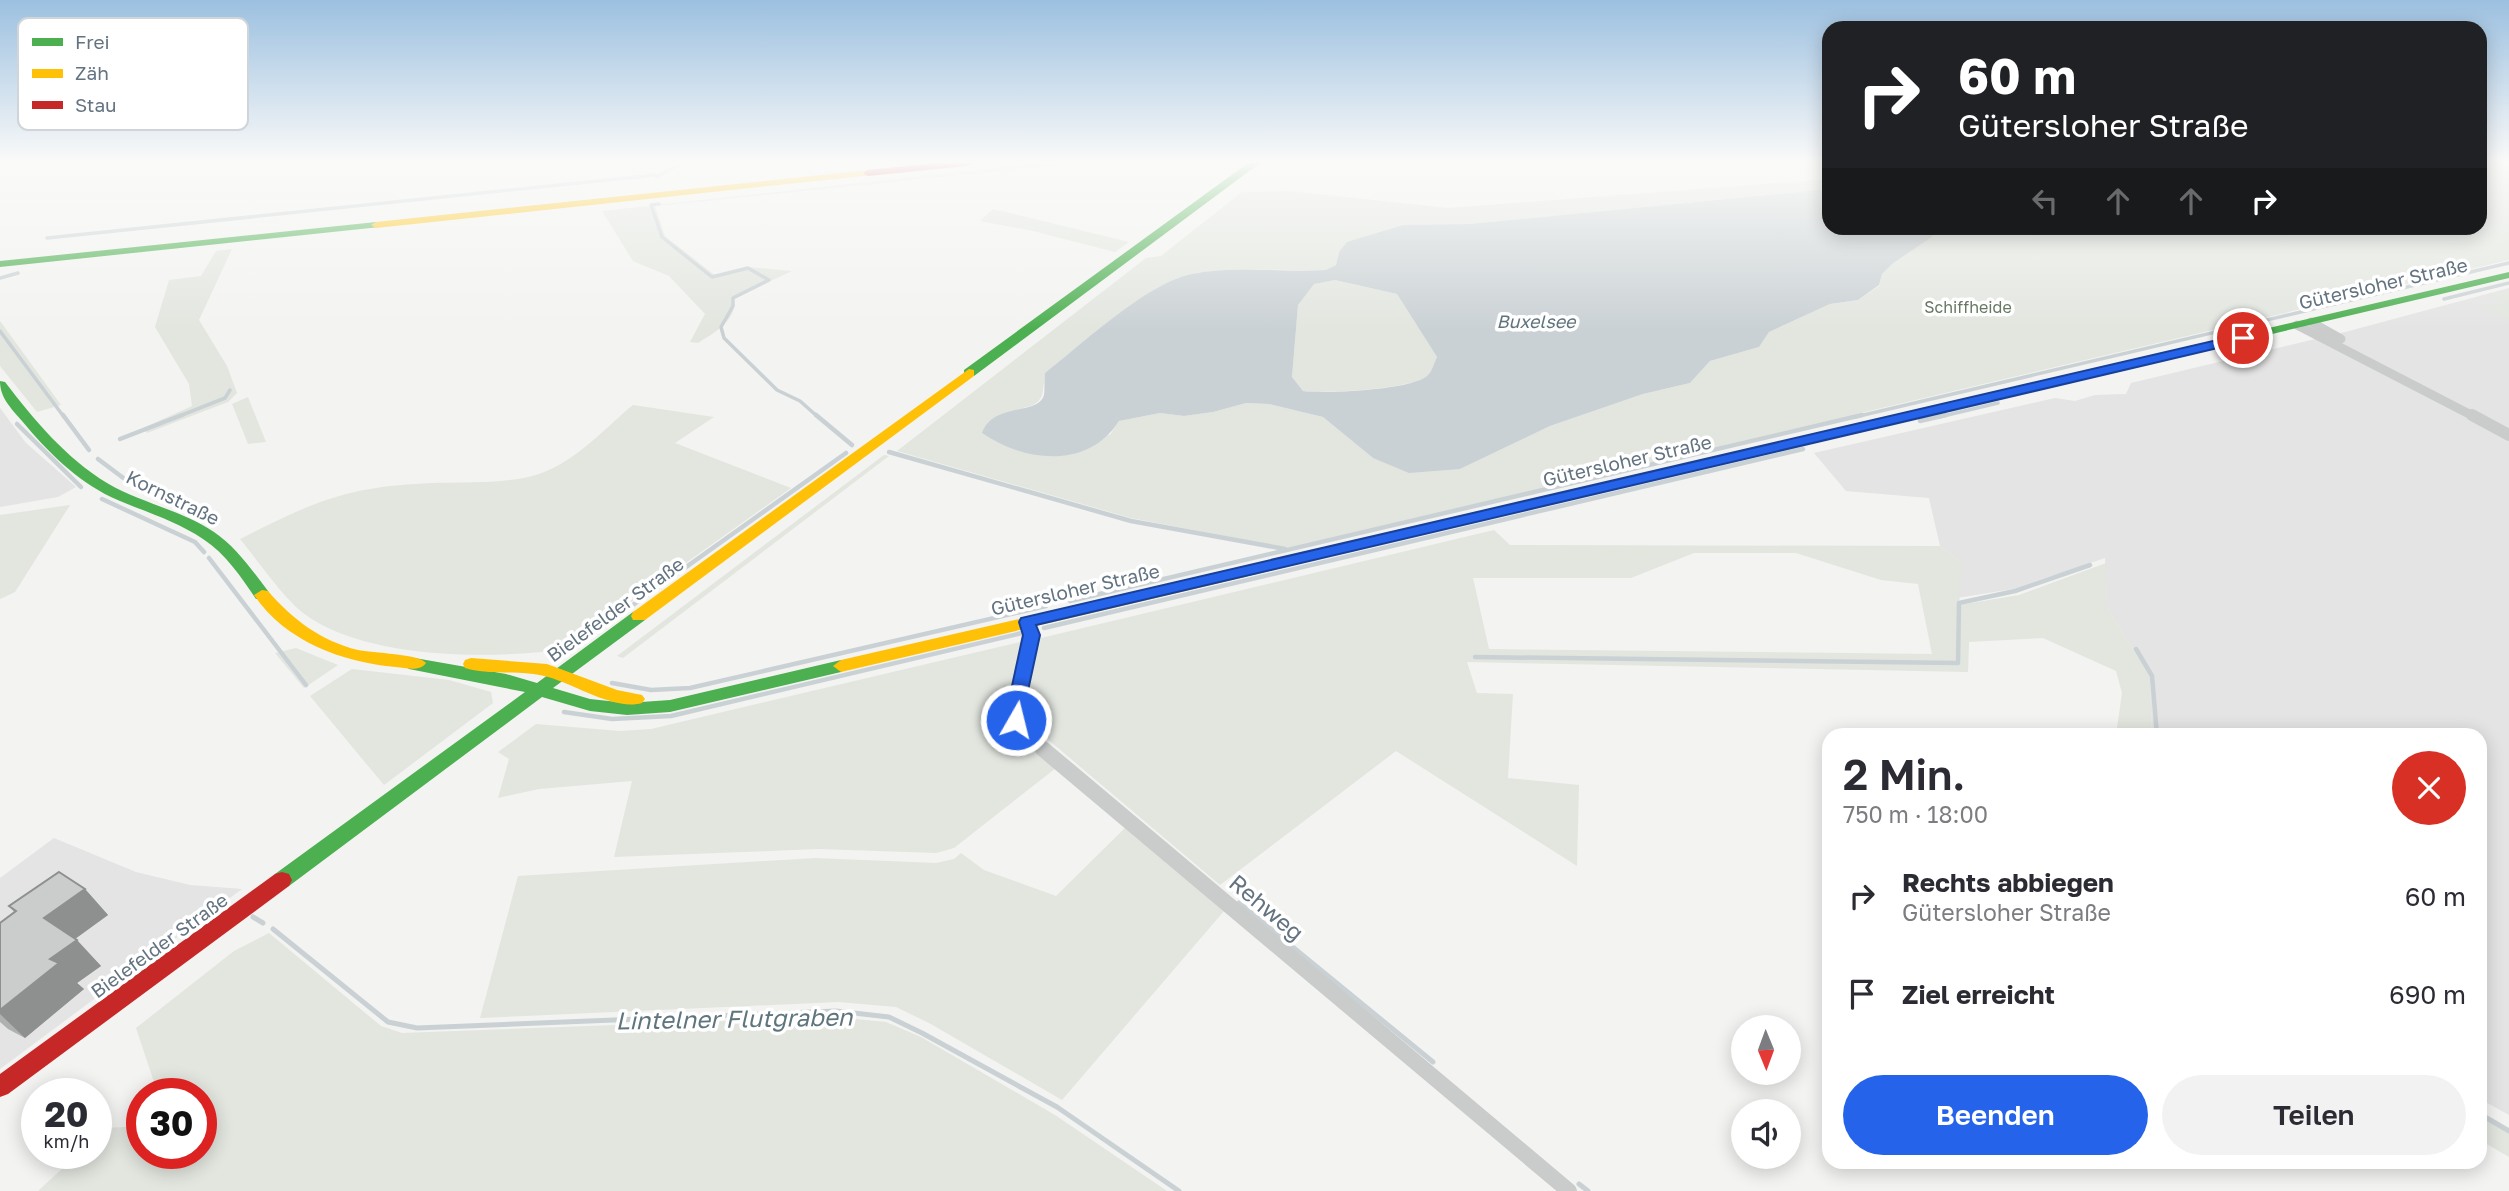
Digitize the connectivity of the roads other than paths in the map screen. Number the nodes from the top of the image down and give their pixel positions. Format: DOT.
graph roads {
  1 [pos="333,219"];
  2 [pos="435,219"];
  3 [pos="1180,219"];
  4 [pos="0,253"];
  5 [pos="0,264"];
  6 [pos="2509,275"];
  7 [pos="2304,324"];
  8 [pos="0,385"];
  9 [pos="2509,435"];
  10 [pos="1027,622"];
  11 [pos="410,663"];
  12 [pos="562,674"];
  13 [pos="754,686"];
  14 [pos="538,692"];
  15 [pos="0,1087"];
  16 [pos="1569,1191"];
  1 -- 4 [label="main road"];
  2 -- 5 [label="main road"];
  3 -- 12 [label="main road, Bielefelder Straße"];
  6 -- 7 [label="main road, Gütersloher Straße"];
  7 -- 9 [label="street"];
  7 -- 10 [label="main road, Gütersloher Straße"];
  8 -- 11 [label="main road, Kornstraße"];
  10 -- 13 [label="main road, Gütersloher Straße"];
  10 -- 16 [label="street, Rehweg"];
  11 -- 12 [label="main road, Kornstraße"];
  11 -- 14 [label="main road, Kornstraße"];
  12 -- 13 [label="main road, Gütersloher Straße"];
  12 -- 14 [label="main road, Bielefelder Straße"];
  13 -- 14 [label="main road, Gütersloher Straße"];
  14 -- 15 [label="main road, Bielefelder Straße"];
}
